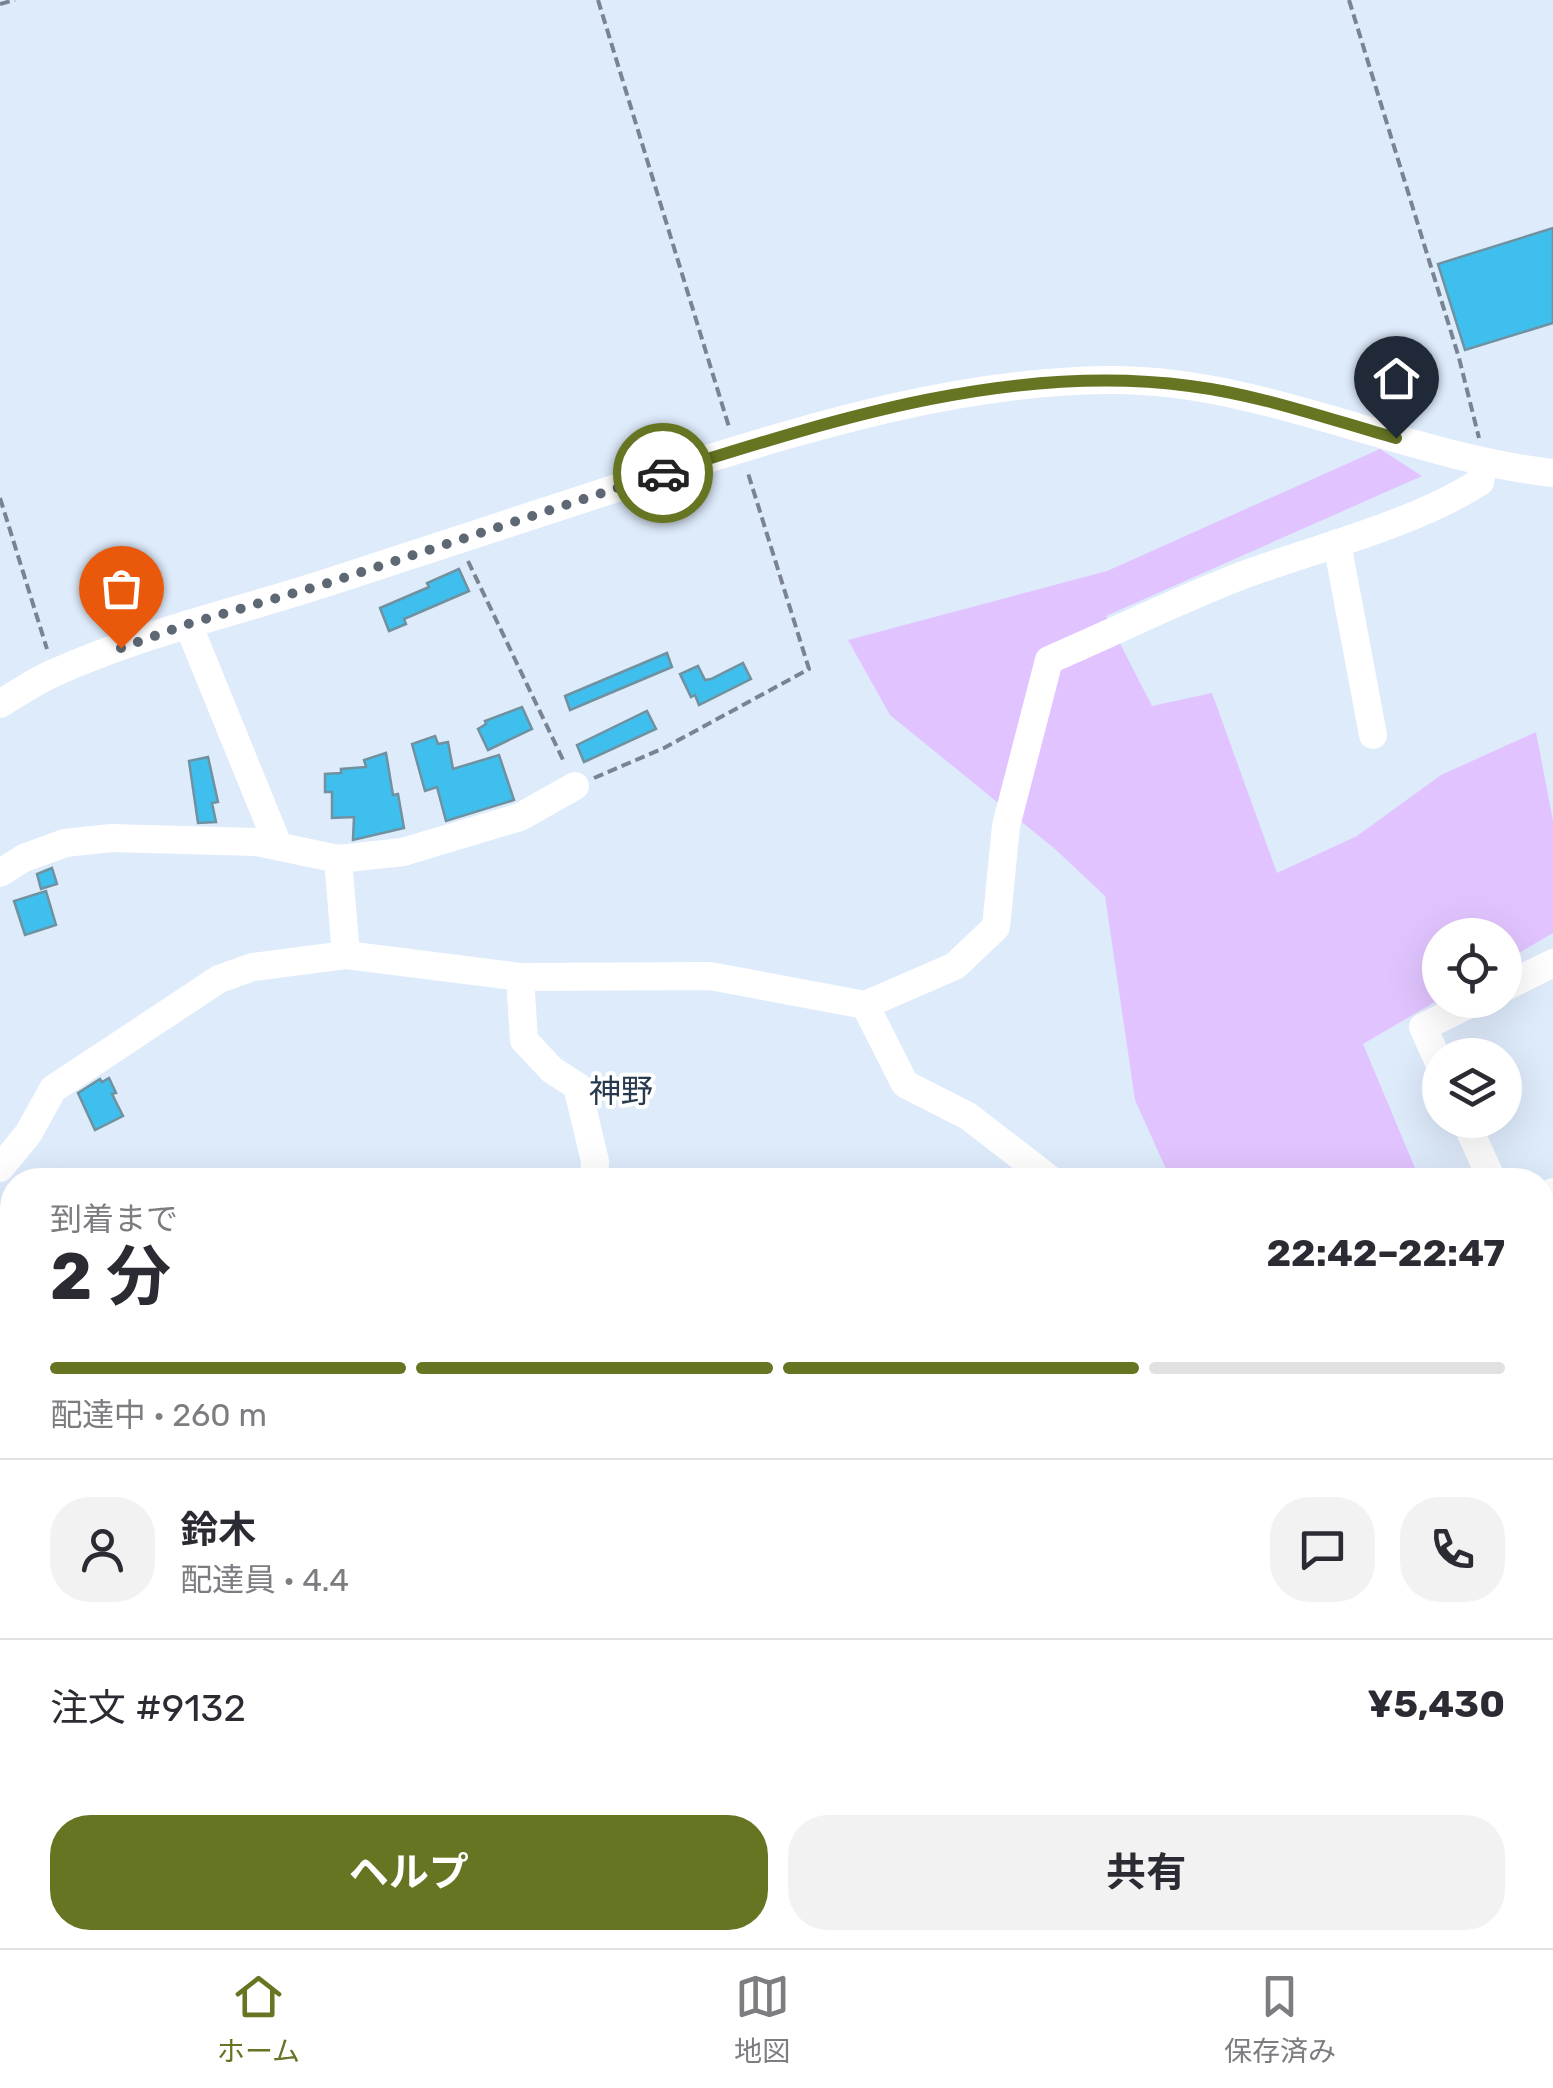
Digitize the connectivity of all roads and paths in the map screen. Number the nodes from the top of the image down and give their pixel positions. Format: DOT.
graph roads {
  1 [pos="15,0"];
  2 [pos="598,0"];
  3 [pos="1349,0"];
  4 [pos="0,4"];
  5 [pos="738,450"];
  6 [pos="1483,462"];
  7 [pos="1553,473"];
  8 [pos="0,498"];
  9 [pos="458,538"];
  10 [pos="1337,543"];
  11 [pos="188,624"];
  12 [pos="55,672"];
  13 [pos="0,704"];
  14 [pos="1374,735"];
  15 [pos="575,786"];
  16 [pos="278,845"];
  17 [pos="338,859"];
  18 [pos="0,873"];
  19 [pos="346,954"];
  20 [pos="1553,964"];
  21 [pos="520,977"];
  22 [pos="1522,979"];
  23 [pos="865,1004"];
  24 [pos="1441,1018"];
  25 [pos="1428,1038"];
  26 [pos="1473,1138"];
  27 [pos="0,1168"];
  28 [pos="595,1168"];
  29 [pos="1035,1168"];
  30 [pos="1487,1168"];
  1 -- 4 [label="path"];
  2 -- 5 [label="path"];
  3 -- 6 [label="path"];
  5 -- 6 [label="street"];
  5 -- 9 [label="street"];
  5 -- 15 [label="path"];
  6 -- 7 [label="street"];
  6 -- 10 [label="street"];
  8 -- 12 [label="path"];
  9 -- 11 [label="street"];
  9 -- 15 [label="path"];
  10 -- 14 [label="street"];
  10 -- 23 [label="street"];
  11 -- 12 [label="street"];
  11 -- 16 [label="street"];
  12 -- 13 [label="street"];
  15 -- 17 [label="street"];
  16 -- 17 [label="street"];
  16 -- 18 [label="street"];
  17 -- 19 [label="street"];
  19 -- 21 [label="street"];
  19 -- 27 [label="street"];
  20 -- 22 [label="street"];
  21 -- 23 [label="street"];
  21 -- 28 [label="street"];
  23 -- 29 [label="street"];
  24 -- 25 [label="street"];
  26 -- 30 [label="street"];
}
